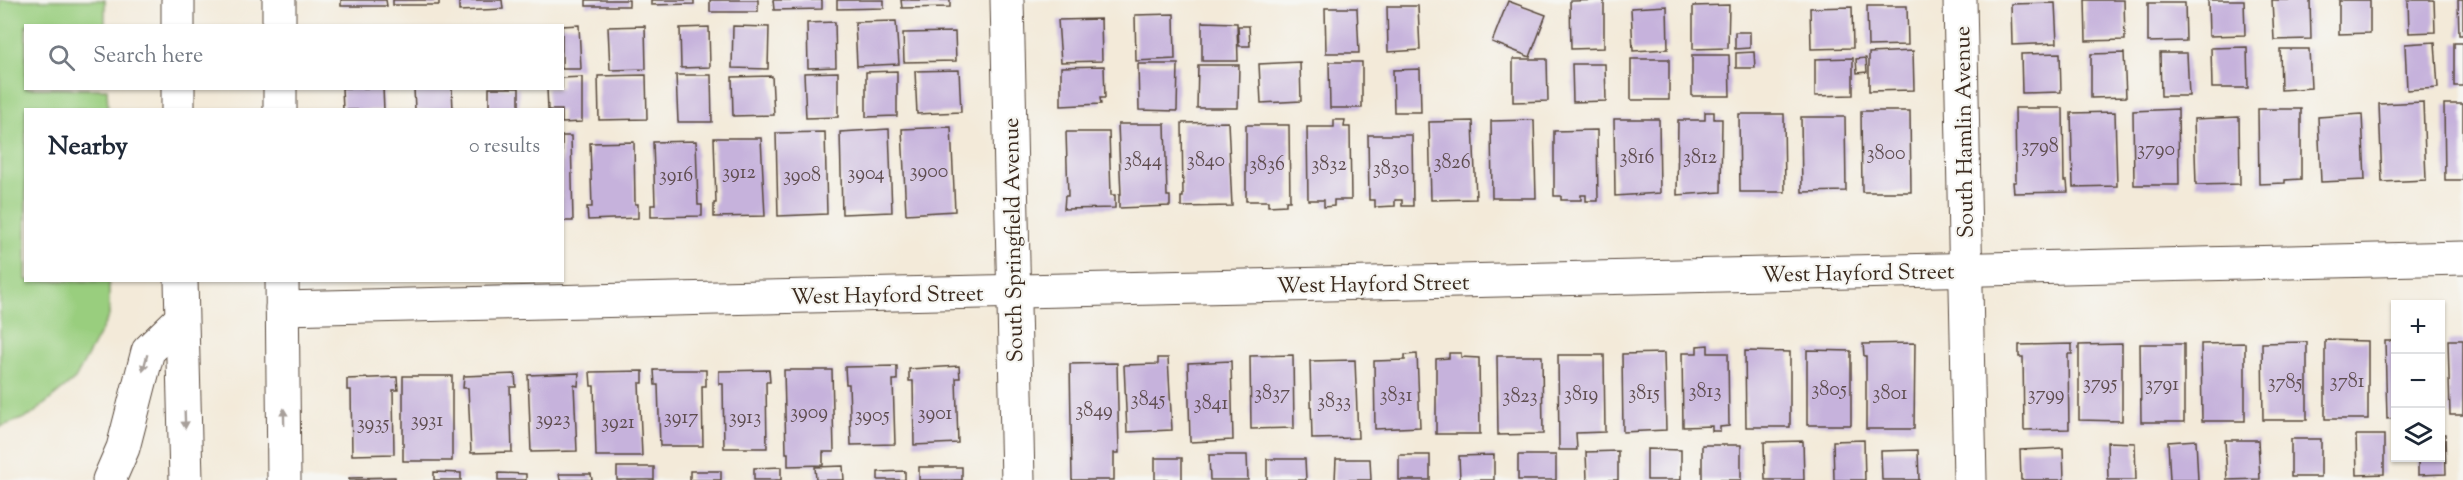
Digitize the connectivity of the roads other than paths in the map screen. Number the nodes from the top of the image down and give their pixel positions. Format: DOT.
graph roads {
  1 [pos="178,0"];
  2 [pos="279,0"];
  3 [pos="1007,0"];
  4 [pos="1960,0"];
  5 [pos="178,24"];
  6 [pos="279,24"];
  7 [pos="178,90"];
  8 [pos="280,90"];
  9 [pos="178,108"];
  10 [pos="280,108"];
  11 [pos="2463,258"];
  12 [pos="1966,269"];
  13 [pos="181,282"];
  14 [pos="1013,291"];
  15 [pos="282,294"];
  16 [pos="181,319"];
  17 [pos="285,478"];
  18 [pos="109,480"];
  19 [pos="186,480"];
  20 [pos="1018,480"];
  21 [pos="1970,480"];
  1 -- 5 [label="street"];
  2 -- 6 [label="street"];
  3 -- 14 [label="street, South Springfield Avenue"];
  4 -- 12 [label="street, South Hamlin Avenue"];
  7 -- 9 [label="street"];
  8 -- 10 [label="street"];
  11 -- 12 [label="street, West Hayford Street"];
  12 -- 14 [label="street, West Hayford Street"];
  12 -- 21 [label="street, South Hamlin Avenue"];
  13 -- 16 [label="street"];
  14 -- 15 [label="street, West Hayford Street"];
  14 -- 20 [label="street, South Springfield Avenue"];
  17 -- 15 [label="street, one-way"];
  16 -- 18 [label="street, one-way"];
  16 -- 19 [label="street, one-way"];
}
